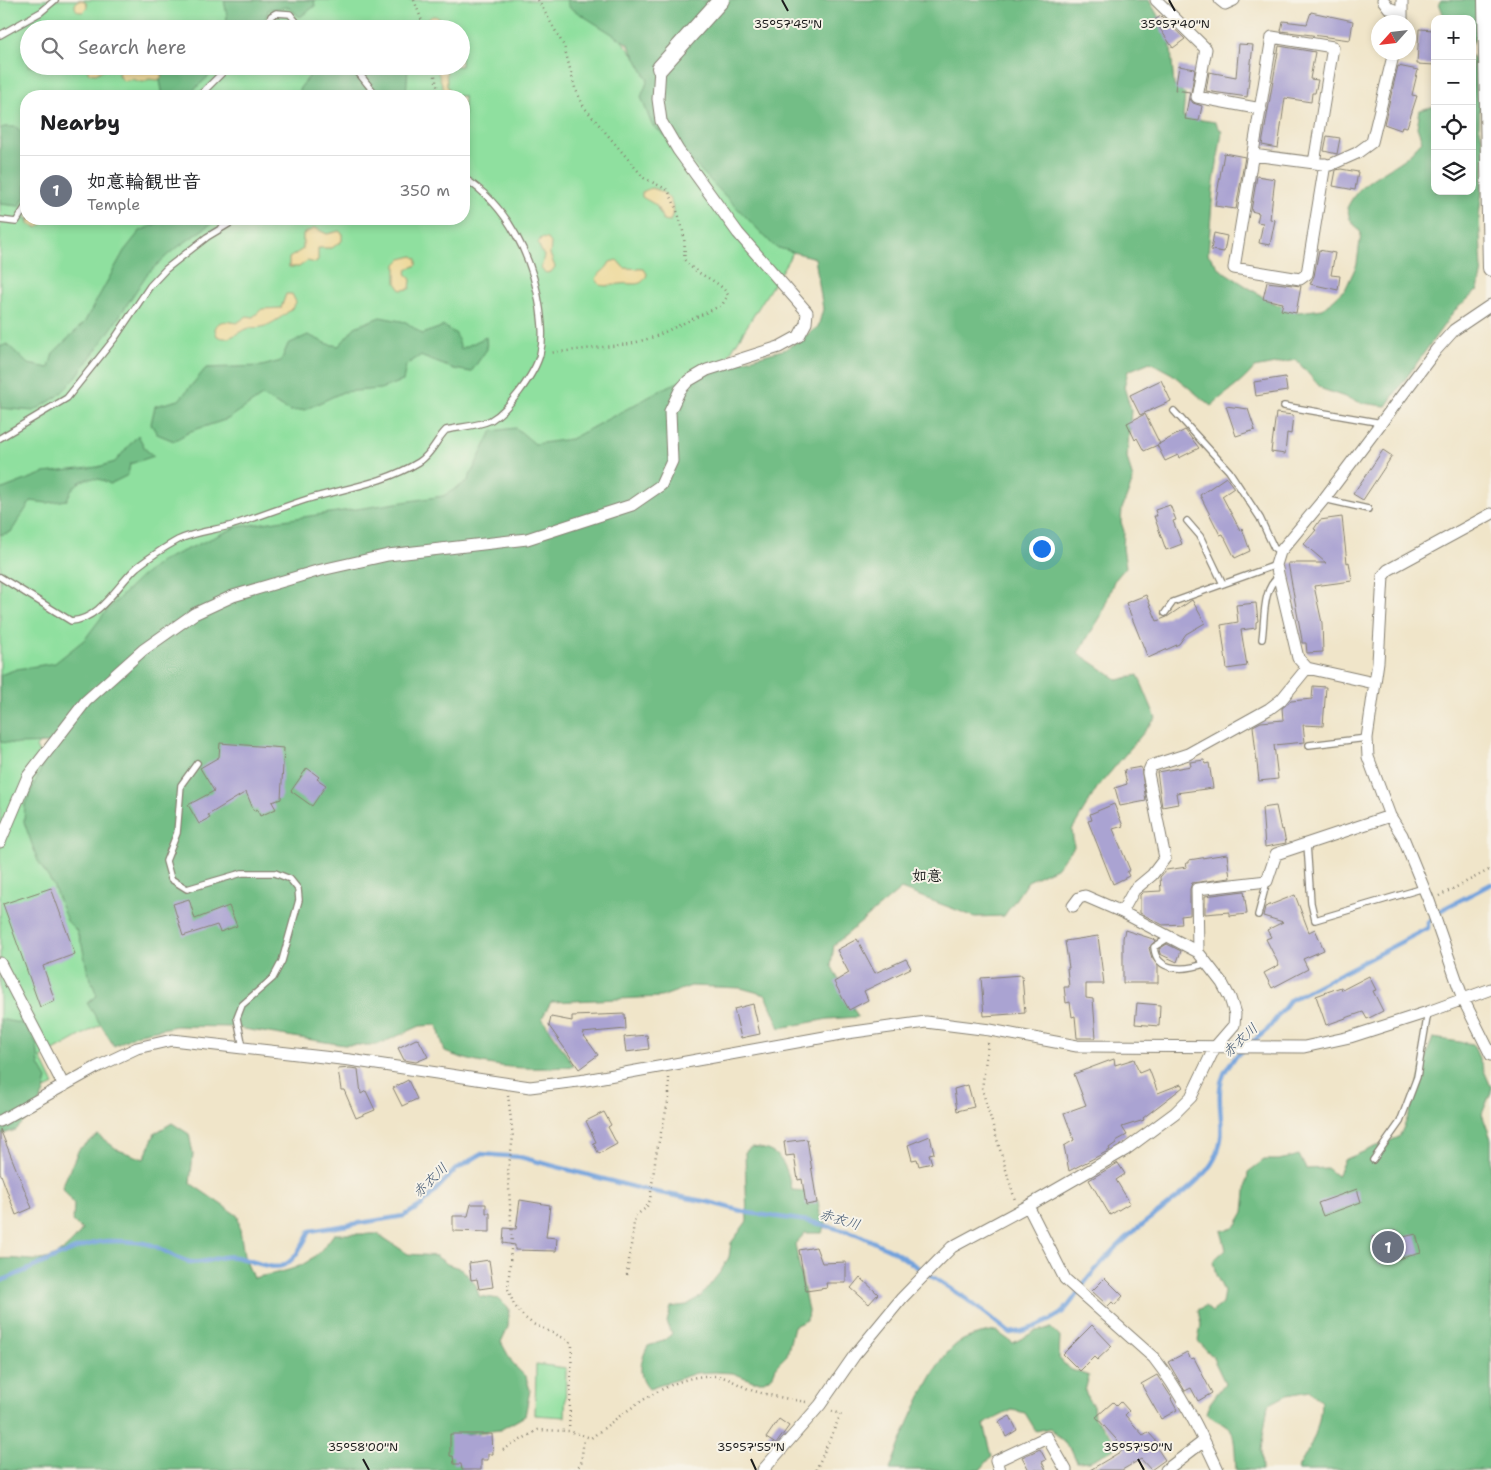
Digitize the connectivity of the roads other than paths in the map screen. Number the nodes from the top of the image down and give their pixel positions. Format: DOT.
graph roads {
  1 [pos="54,0"];
  2 [pos="721,0"];
  3 [pos="1156,0"];
  4 [pos="1220,0"];
  5 [pos="1234,0"];
  6 [pos="1383,0"];
  7 [pos="1402,0"];
  8 [pos="1486,0"];
  9 [pos="1398,15"];
  10 [pos="1402,15"];
  11 [pos="27,20"];
  12 [pos="270,20"];
  13 [pos="295,20"];
  14 [pos="20,24"];
  15 [pos="0,35"];
  16 [pos="1392,60"];
  17 [pos="660,68"];
  18 [pos="220,75"];
  19 [pos="360,75"];
  20 [pos="205,90"];
  21 [pos="372,90"];
  22 [pos="1260,109"];
  23 [pos="1253,155"];
  24 [pos="1319,164"];
  25 [pos="470,183"];
  26 [pos="1490,194"];
  27 [pos="20,216"];
  28 [pos="0,220"];
  29 [pos="227,225"];
  30 [pos="1491,268"];
  31 [pos="1491,305"];
  32 [pos="1284,406"];
  33 [pos="1174,411"];
  34 [pos="1382,423"];
  35 [pos="3,434"];
  36 [pos="0,438"];
  37 [pos="1324,499"];
  38 [pos="1368,509"];
  39 [pos="1491,514"];
  40 [pos="1187,521"];
  41 [pos="1280,552"];
  42 [pos="1277,571"];
  43 [pos="0,577"];
  44 [pos="1223,584"];
  45 [pos="1165,613"];
  46 [pos="1262,639"];
  47 [pos="1307,668"];
  48 [pos="1374,683"];
  49 [pos="1367,738"];
  50 [pos="1309,745"];
  51 [pos="196,763"];
  52 [pos="1390,816"];
  53 [pos="0,842"];
  54 [pos="1308,844"];
  55 [pos="1267,881"];
  56 [pos="1424,888"];
  57 [pos="1073,906"];
  58 [pos="1122,912"];
  59 [pos="1258,915"];
  60 [pos="1170,936"];
  61 [pos="1198,952"];
  62 [pos="0,963"];
  63 [pos="1207,963"];
  64 [pos="1491,989"];
  65 [pos="1463,999"];
  66 [pos="1428,1012"];
  67 [pos="243,1047"];
  68 [pos="1215,1047"];
  69 [pos="1491,1055"];
  70 [pos="64,1086"];
  71 [pos="0,1121"];
  72 [pos="1373,1160"];
  73 [pos="1028,1206"];
  74 [pos="1204,1441"];
  75 [pos="763,1470"];
  76 [pos="999,1470"];
  77 [pos="1066,1470"];
  78 [pos="1166,1470"];
  79 [pos="1218,1470"];
  1 -- 11 [label="lane"];
  2 -- 17 [label="street"];
  3 -- 22 [label="street"];
  4 -- 5 [label="street"];
  6 -- 9 [label="street"];
  7 -- 10 [label="street"];
  8 -- 26 [label="street"];
  12 -- 13 [label="lane"];
  14 -- 15 [label="lane"];
  16 -- 24 [label="street"];
  17 -- 53 [label="street"];
  18 -- 20 [label="lane"];
  19 -- 21 [label="lane"];
  22 -- 23 [label="street"];
  22 -- 24 [label="street"];
  23 -- 24 [label="street"];
  23 -- 24 [label="street"];
  25 -- 43 [label="lane"];
  26 -- 30 [label="street"];
  27 -- 28 [label="lane"];
  29 -- 35 [label="lane"];
  31 -- 34 [label="street"];
  32 -- 34 [label="lane"];
  33 -- 41 [label="lane"];
  34 -- 37 [label="street"];
  35 -- 36 [label="lane"];
  37 -- 38 [label="lane"];
  37 -- 41 [label="street"];
  39 -- 48 [label="street"];
  40 -- 44 [label="lane"];
  41 -- 42 [label="street"];
  42 -- 44 [label="lane"];
  42 -- 46 [label="lane"];
  42 -- 47 [label="street"];
  44 -- 45 [label="lane"];
  47 -- 48 [label="street"];
  47 -- 58 [label="street"];
  48 -- 49 [label="street"];
  49 -- 50 [label="lane"];
  49 -- 52 [label="street"];
  51 -- 67 [label="lane"];
  52 -- 54 [label="street"];
  52 -- 56 [label="street"];
  54 -- 55 [label="street"];
  54 -- 56 [label="lane"];
  55 -- 59 [label="lane"];
  55 -- 61 [label="street"];
  56 -- 65 [label="street"];
  57 -- 58 [label="street"];
  58 -- 60 [label="street"];
  60 -- 61 [label="street"];
  60 -- 63 [label="lane"];
  61 -- 63 [label="street"];
  62 -- 70 [label="street"];
  63 -- 68 [label="street"];
  64 -- 65 [label="street"];
  65 -- 66 [label="street"];
  65 -- 69 [label="street"];
  66 -- 68 [label="street"];
  66 -- 72 [label="lane"];
  67 -- 68 [label="street"];
  67 -- 70 [label="street"];
  68 -- 73 [label="street"];
  70 -- 71 [label="street"];
  73 -- 74 [label="street"];
  73 -- 75 [label="street"];
  74 -- 78 [label="street"];
  74 -- 79 [label="street"];
  76 -- 77 [label="street"];
}
